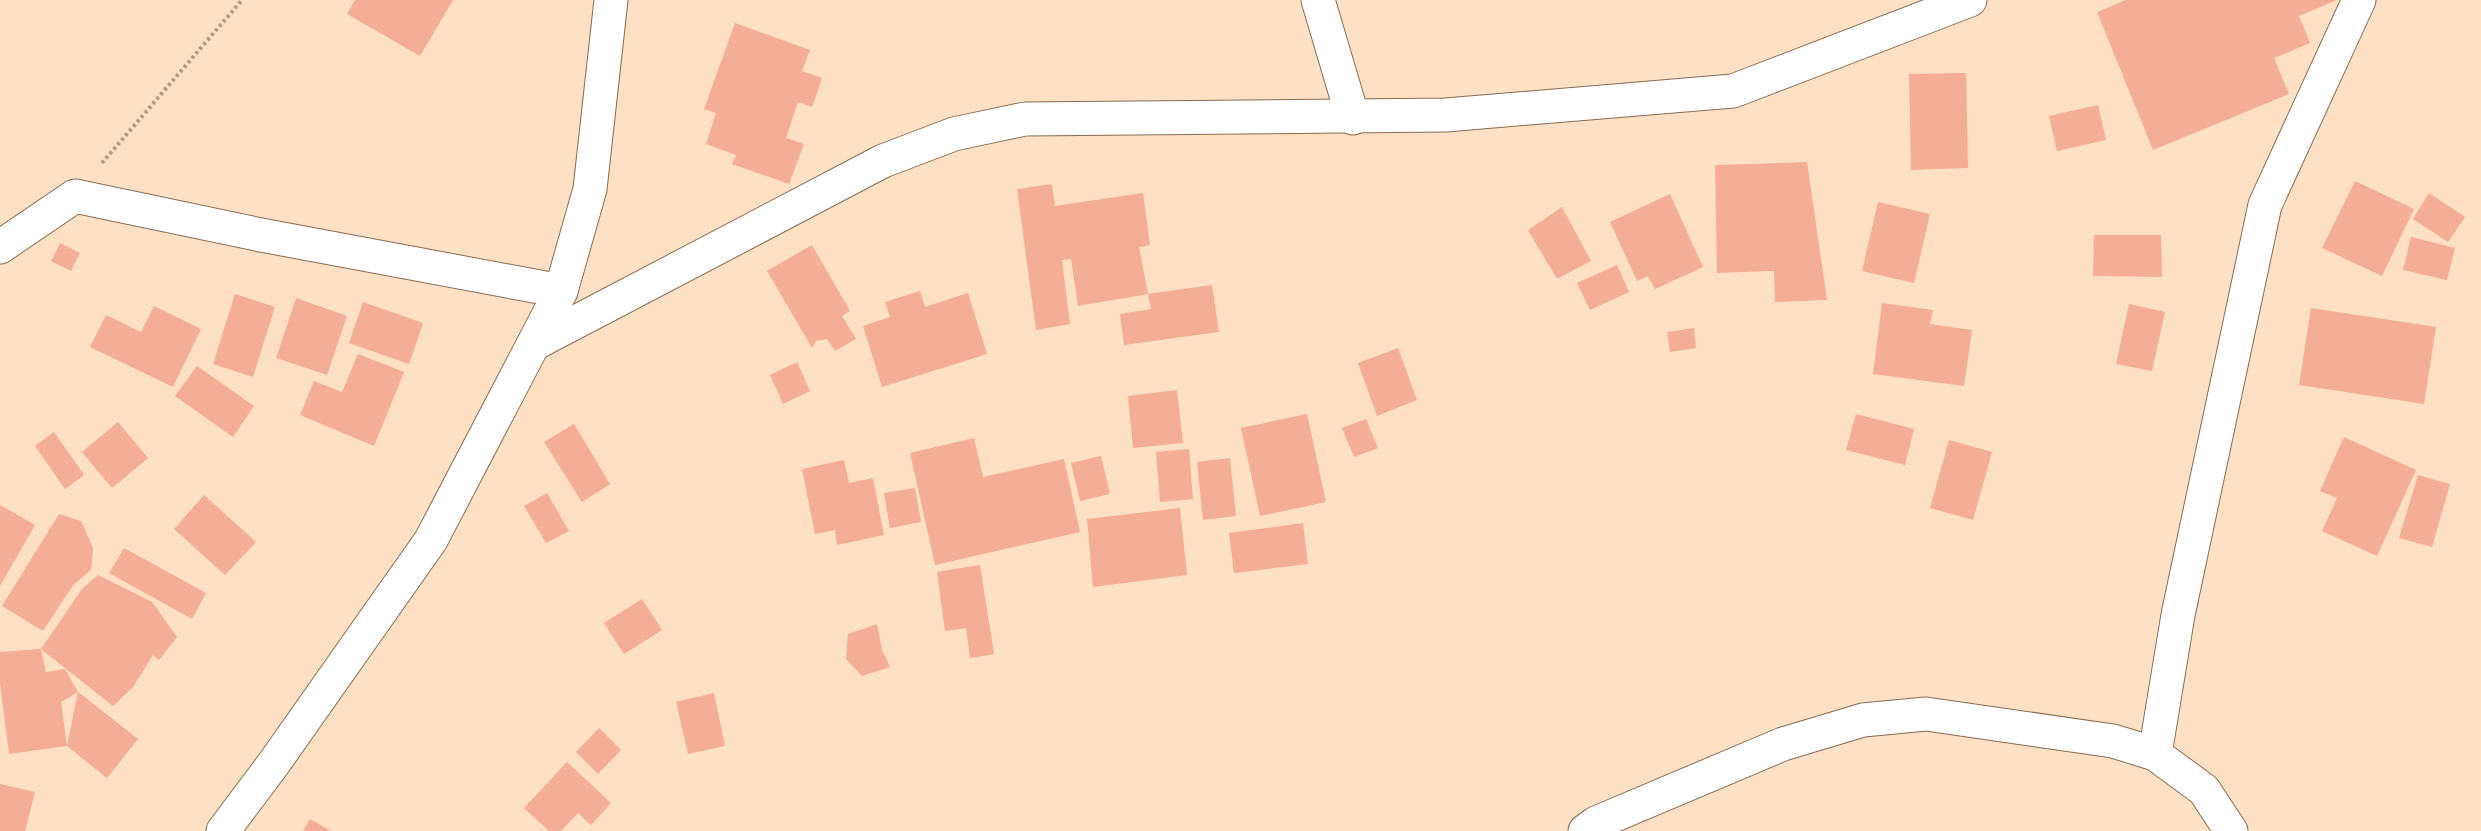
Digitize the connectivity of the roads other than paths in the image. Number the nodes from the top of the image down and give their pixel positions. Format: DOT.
graph roads {
  1 [pos="611,0"];
  2 [pos="1318,0"];
  3 [pos="1970,0"];
  4 [pos="2359,0"];
  5 [pos="1353,118"];
  6 [pos="0,247"];
  7 [pos="561,291"];
  8 [pos="534,344"];
  9 [pos="2155,754"];
  10 [pos="223,831"];
  11 [pos="1585,831"];
  12 [pos="2231,831"];
  1 -- 7 [label="street"];
  2 -- 5 [label="street"];
  3 -- 5 [label="street"];
  4 -- 9 [label="street"];
  5 -- 8 [label="street"];
  6 -- 7 [label="street"];
  7 -- 8 [label="street"];
  8 -- 10 [label="street"];
  9 -- 11 [label="street"];
  9 -- 12 [label="street"];
}
